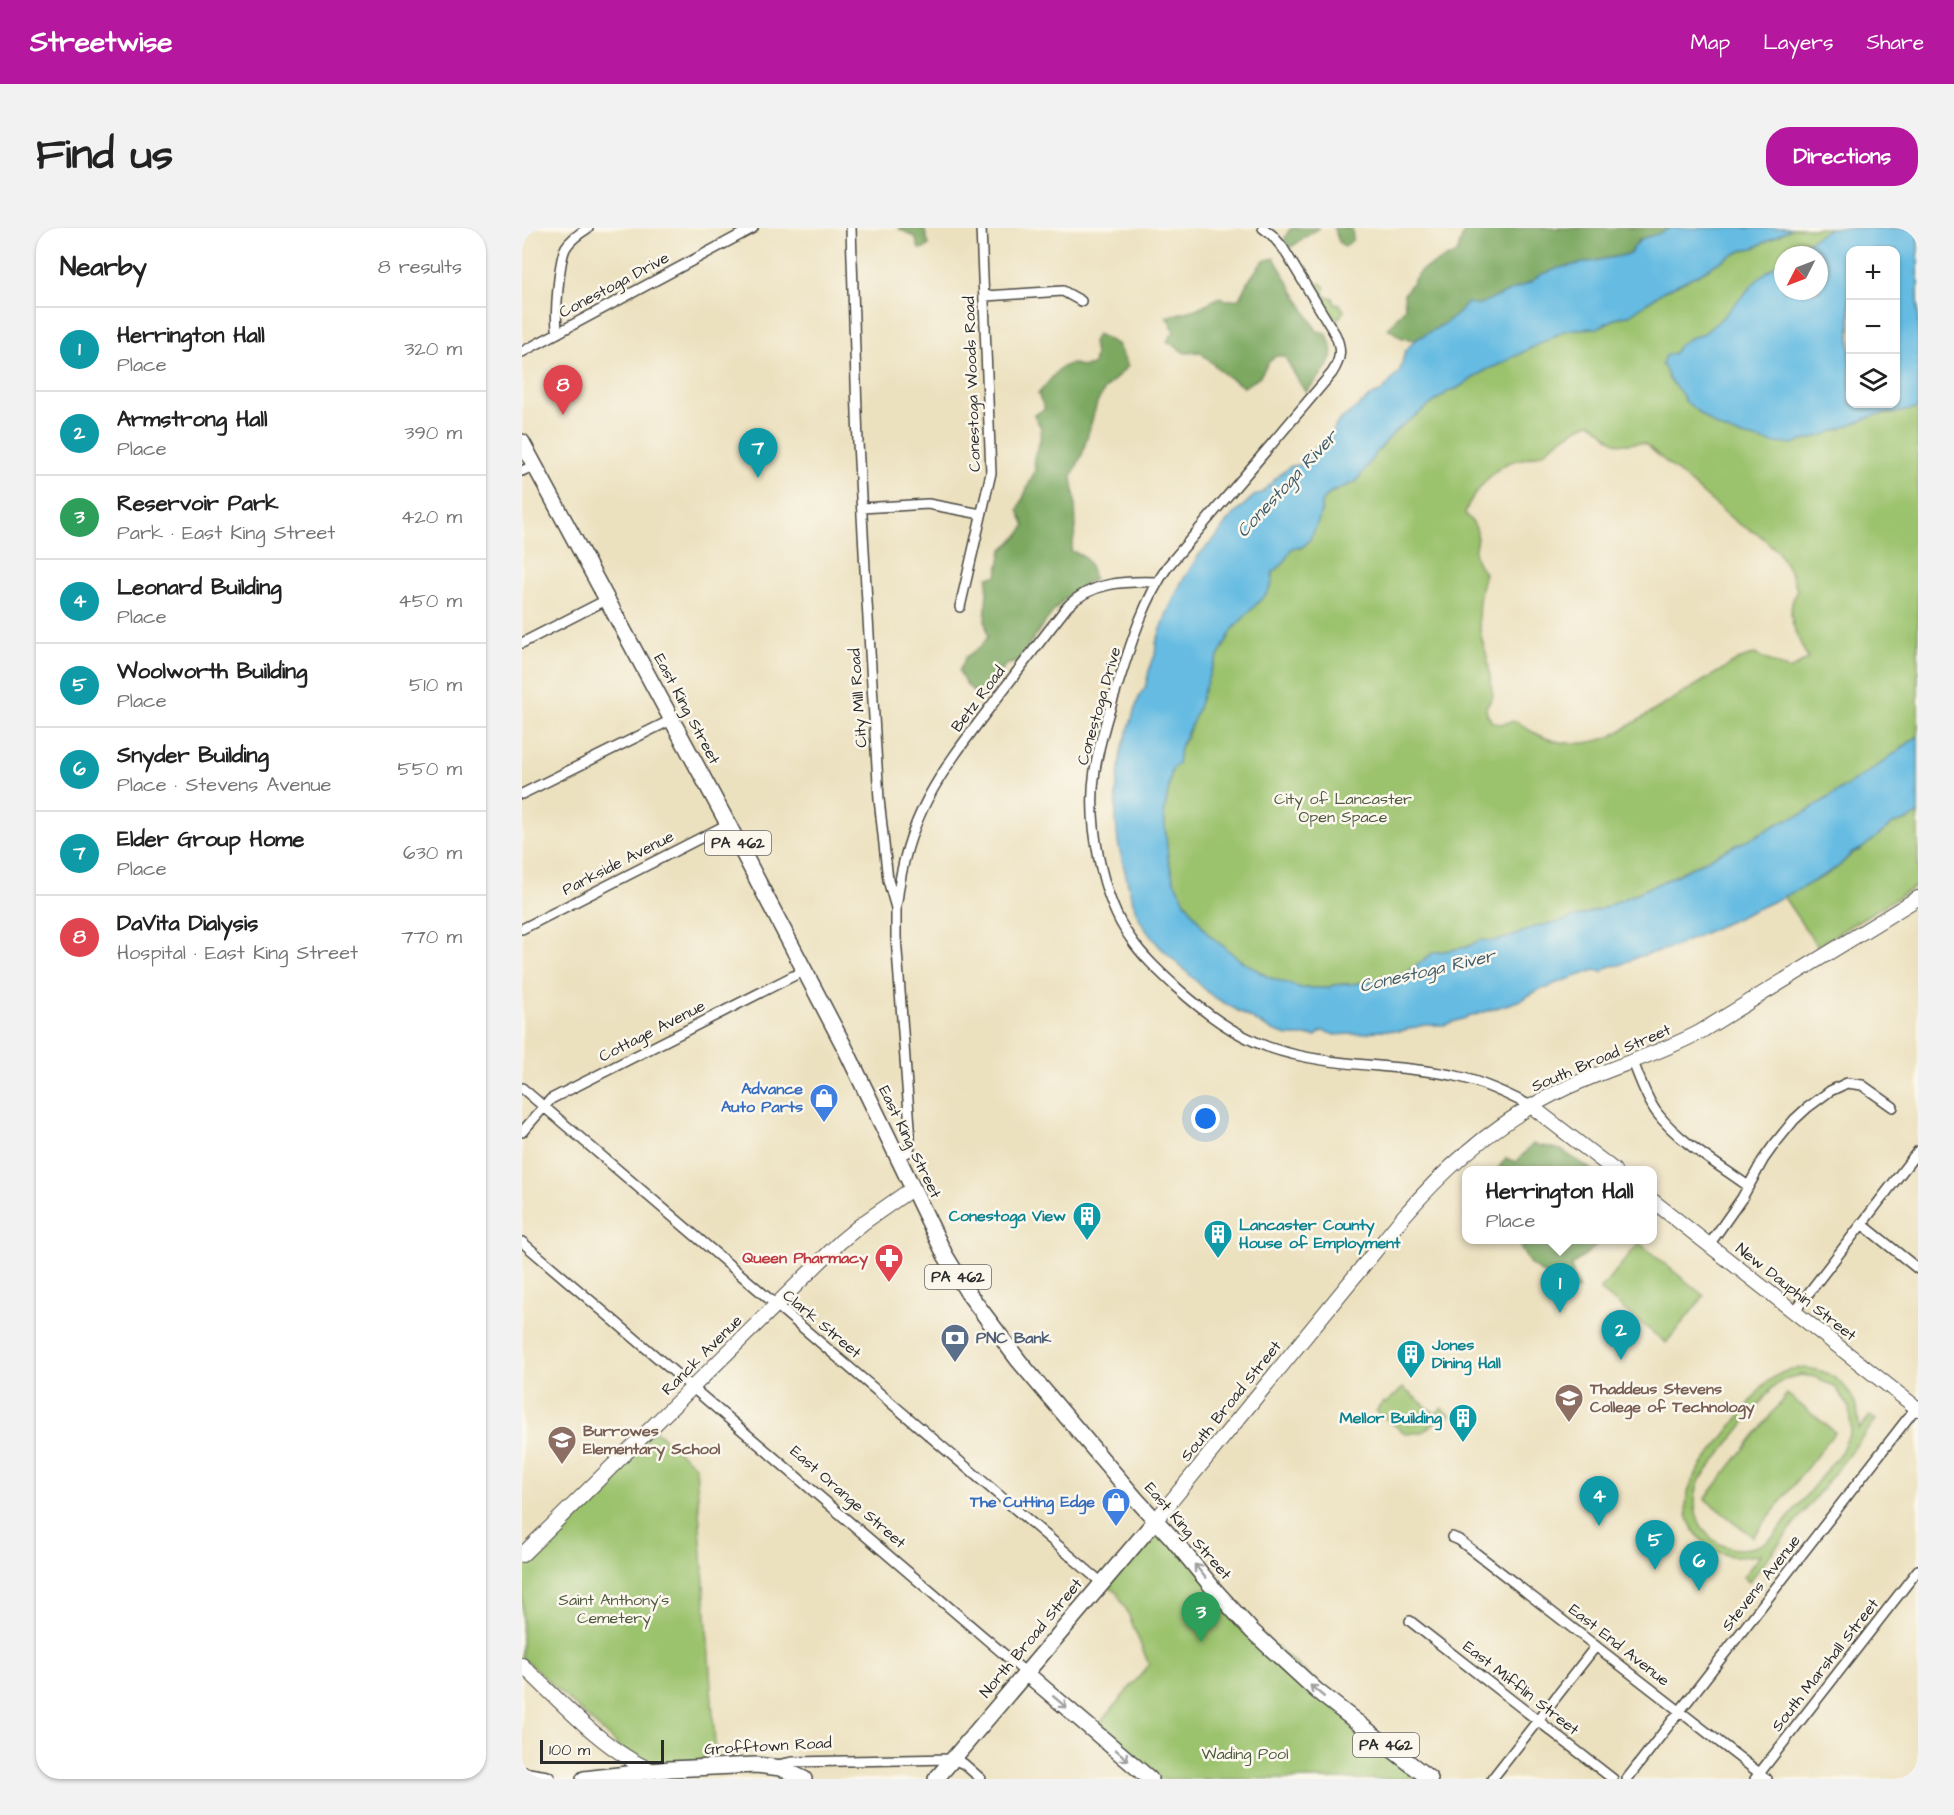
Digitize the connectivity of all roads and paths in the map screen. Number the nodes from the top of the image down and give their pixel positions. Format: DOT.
graph roads {
  1 [pos="588,228"];
  2 [pos="753,228"];
  3 [pos="851,228"];
  4 [pos="981,228"];
  5 [pos="1263,228"];
  6 [pos="985,296"];
  7 [pos="1081,301"];
  8 [pos="558,333"];
  9 [pos="522,352"];
  10 [pos="522,442"];
  11 [pos="528,468"];
  12 [pos="862,508"];
  13 [pos="981,514"];
  14 [pos="1157,582"];
  15 [pos="608,599"];
  16 [pos="960,607"];
  17 [pos="522,643"];
  18 [pos="673,719"];
  19 [pos="522,794"];
  20 [pos="728,824"];
  21 [pos="1918,898"];
  22 [pos="896,908"];
  23 [pos="522,929"];
  24 [pos="805,970"];
  25 [pos="1633,1062"];
  26 [pos="522,1088"];
  27 [pos="544,1106"];
  28 [pos="1531,1106"];
  29 [pos="1893,1107"];
  30 [pos="522,1132"];
  31 [pos="1918,1150"];
  32 [pos="897,1158"];
  33 [pos="1609,1166"];
  34 [pos="1748,1186"];
  35 [pos="912,1188"];
  36 [pos="1657,1204"];
  37 [pos="1862,1224"];
  38 [pos="1709,1245"];
  39 [pos="524,1247"];
  40 [pos="1918,1269"];
  41 [pos="776,1305"];
  42 [pos="1794,1312"];
  43 [pos="692,1387"];
  44 [pos="1917,1407"];
  45 [pos="1155,1521"];
  46 [pos="1452,1537"];
  47 [pos="522,1555"];
  48 [pos="1918,1570"];
  49 [pos="1102,1583"];
  50 [pos="1410,1621"];
  51 [pos="1596,1646"];
  52 [pos="522,1665"];
  53 [pos="1026,1673"];
  54 [pos="1680,1711"];
  55 [pos="1538,1721"];
  56 [pos="953,1758"];
  57 [pos="773,1766"];
  58 [pos="522,1775"];
  59 [pos="655,1775"];
  60 [pos="1761,1777"];
  61 [pos="547,1779"];
  62 [pos="584,1779"];
  63 [pos="804,1779"];
  64 [pos="936,1779"];
  65 [pos="981,1779"];
  66 [pos="1150,1779"];
  67 [pos="1430,1779"];
  68 [pos="1492,1779"];
  69 [pos="1613,1779"];
  70 [pos="1627,1779"];
  1 -- 8 [label="street"];
  2 -- 8 [label="street, Conestoga Drive"];
  3 -- 12 [label="street, City Mill Road"];
  4 -- 6 [label="street, Conestoga Woods Road"];
  5 -- 14 [label="street, Conestoga Drive"];
  6 -- 7 [label="street"];
  6 -- 13 [label="street, Conestoga Woods Road"];
  8 -- 9 [label="street, Conestoga Drive"];
  10 -- 11 [label="main road, East King Street / PA 462"];
  11 -- 15 [label="main road, East King Street / PA 462"];
  12 -- 13 [label="street"];
  12 -- 22 [label="street, City Mill Road"];
  13 -- 16 [label="street, Conestoga Woods Road"];
  14 -- 22 [label="street, Betz Road"];
  14 -- 28 [label="street, Conestoga Drive"];
  15 -- 17 [label="street"];
  15 -- 18 [label="main road, East King Street / PA 462"];
  18 -- 19 [label="street"];
  18 -- 20 [label="main road, East King Street / PA 462"];
  20 -- 23 [label="street, Parkside Avenue"];
  20 -- 24 [label="main road, East King Street / PA 462"];
  21 -- 25 [label="street, South Broad Street"];
  22 -- 32 [label="street, City Mill Road"];
  24 -- 27 [label="street, Cottage Avenue"];
  24 -- 32 [label="main road, East King Street / PA 462"];
  25 -- 28 [label="street, South Broad Street"];
  25 -- 34 [label="street"];
  26 -- 27 [label="street, Clark Street"];
  27 -- 30 [label="street, Cottage Avenue"];
  27 -- 41 [label="street, Clark Street"];
  28 -- 33 [label="street"];
  28 -- 45 [label="street, South Broad Street"];
  29 -- 34 [label="street"];
  31 -- 37 [label="street"];
  32 -- 35 [label="main road, East King Street / PA 462"];
  34 -- 38 [label="street"];
  35 -- 41 [label="street, Ranck Avenue"];
  35 -- 45 [label="main road, East King Street / PA 462"];
  36 -- 38 [label="street, New Dauphin Street"];
  37 -- 40 [label="street"];
  37 -- 42 [label="street"];
  38 -- 42 [label="street, New Dauphin Street"];
  39 -- 43 [label="street, East Orange Street"];
  41 -- 43 [label="street, Ranck Avenue"];
  41 -- 49 [label="street, Clark Street"];
  42 -- 44 [label="street, New Dauphin Street"];
  43 -- 47 [label="street, Ranck Avenue"];
  43 -- 53 [label="street, East Orange Street"];
  44 -- 54 [label="street, Stevens Avenue"];
  45 -- 49 [label="main road, North Broad Street"];
  67 -- 45 [label="main road, East King Street / PA 462, one-way"];
  46 -- 51 [label="street, East End Avenue"];
  48 -- 60 [label="street, South Marshall Street"];
  49 -- 53 [label="main road, North Broad Street"];
  50 -- 55 [label="street, East Mifflin Street"];
  51 -- 54 [label="street, East End Avenue"];
  51 -- 55 [label="street"];
  52 -- 59 [label="street"];
  53 -- 56 [label="main road, North Broad Street"];
  53 -- 66 [label="main road, East Orange Street, one-way"];
  54 -- 60 [label="street, East End Avenue"];
  54 -- 70 [label="street, Stevens Avenue"];
  55 -- 68 [label="street"];
  55 -- 69 [label="street, East Mifflin Street"];
  56 -- 57 [label="street, Grofftown Road"];
  56 -- 64 [label="main road, North Broad Street"];
  56 -- 65 [label="street"];
  57 -- 59 [label="main road, Grofftown Road"];
  57 -- 63 [label="main road"];
  58 -- 61 [label="main road"];
  59 -- 62 [label="main road, Grofftown Road"];
}
